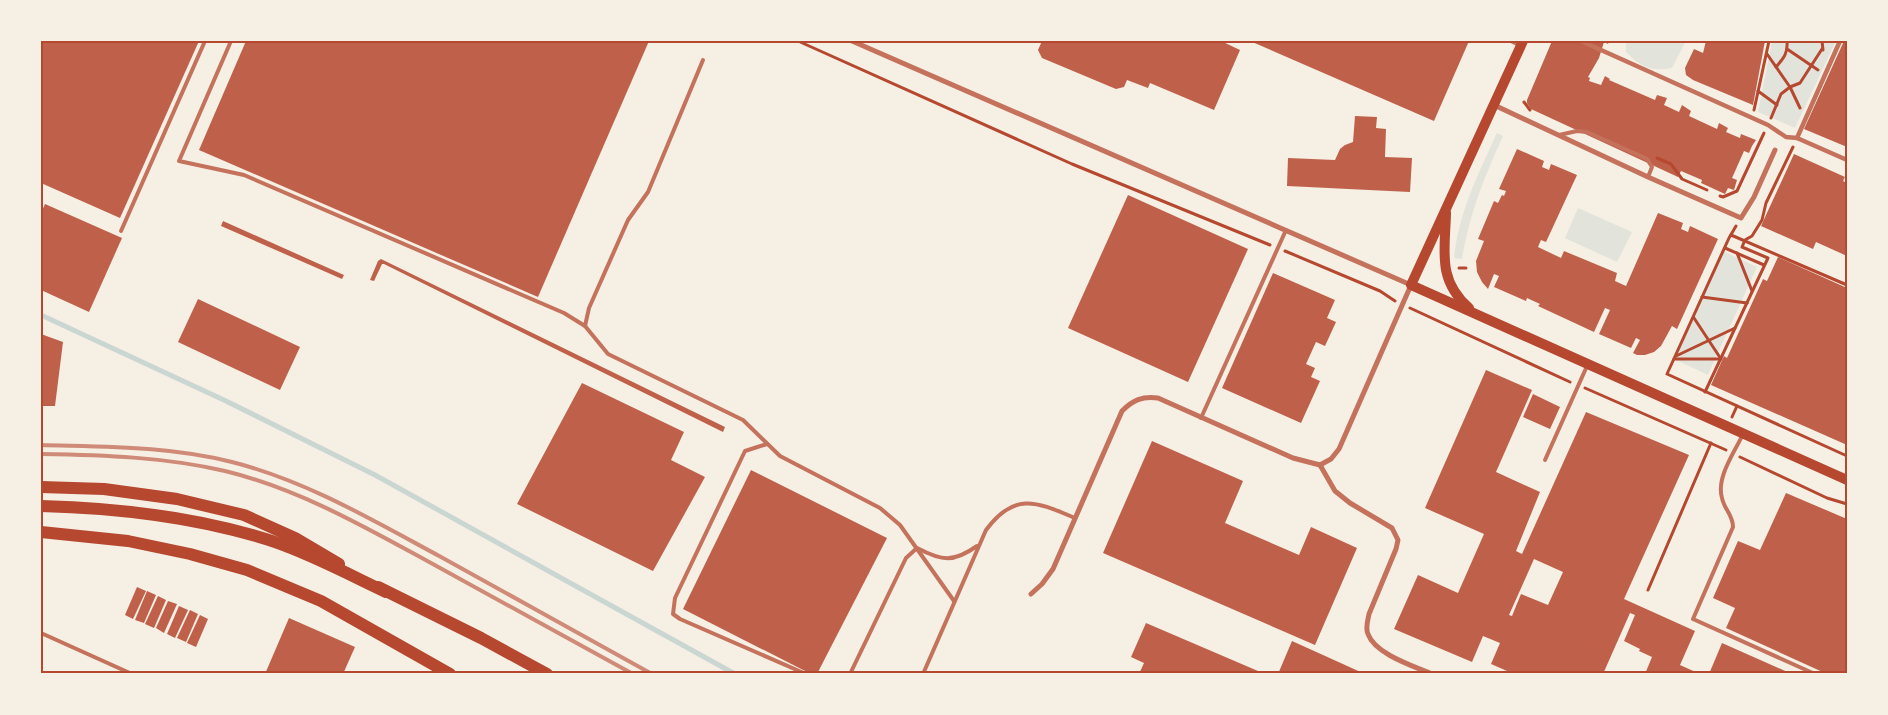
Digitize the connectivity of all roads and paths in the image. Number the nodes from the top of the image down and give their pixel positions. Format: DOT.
graph roads {
  1 [pos="206,41"];
  2 [pos="232,41"];
  3 [pos="798,41"];
  4 [pos="852,41"];
  5 [pos="1511,41"];
  6 [pos="1580,41"];
  7 [pos="1769,41"];
  8 [pos="1787,41"];
  9 [pos="1840,41"];
  10 [pos="1522,43"];
  11 [pos="1787,49"];
  12 [pos="1822,49"];
  13 [pos="1767,53"];
  14 [pos="703,60"];
  15 [pos="1811,66"];
  16 [pos="1776,67"];
  17 [pos="1825,75"];
  18 [pos="1790,87"];
  19 [pos="1758,91"];
  20 [pos="1524,102"];
  21 [pos="1493,105"];
  22 [pos="1777,105"];
  23 [pos="1537,114"];
  24 [pos="1752,118"];
  25 [pos="1806,119"];
  26 [pos="1768,125"];
  27 [pos="1557,136"];
  28 [pos="1797,138"];
  29 [pos="1775,150"];
  30 [pos="1653,156"];
  31 [pos="1847,160"];
  32 [pos="1648,177"];
  33 [pos="1446,208"];
  34 [pos="1286,230"];
  35 [pos="121,231"];
  36 [pos="1745,240"];
  37 [pos="1278,248"];
  38 [pos="1725,248"];
  39 [pos="1736,253"];
  40 [pos="1764,265"];
  41 [pos="1458,268"];
  42 [pos="1466,268"];
  43 [pos="1847,284"];
  44 [pos="1411,285"];
  45 [pos="1380,291"];
  46 [pos="1752,291"];
  47 [pos="1702,297"];
  48 [pos="1747,303"];
  49 [pos="1476,313"];
  50 [pos="1693,317"];
  51 [pos="585,326"];
  52 [pos="1735,328"];
  53 [pos="1708,341"];
  54 [pos="1675,358"];
  55 [pos="1721,359"];
  56 [pos="1588,364"];
  57 [pos="1705,392"];
  58 [pos="1201,418"];
  59 [pos="1743,434"];
  60 [pos="1711,443"];
  61 [pos="767,444"];
  62 [pos="1847,456"];
  63 [pos="1545,460"];
  64 [pos="1746,460"];
  65 [pos="1320,466"];
  66 [pos="1847,480"];
  67 [pos="41,487"];
  68 [pos="1847,504"];
  69 [pos="41,506"];
  70 [pos="1075,518"];
  71 [pos="41,532"];
  72 [pos="979,544"];
  73 [pos="917,548"];
  74 [pos="1648,590"];
  75 [pos="386,592"];
  76 [pos="1031,594"];
  77 [pos="954,601"];
  78 [pos="41,633"];
  79 [pos="132,674"];
  80 [pos="450,674"];
  81 [pos="546,674"];
  82 [pos="806,674"];
  83 [pos="850,674"];
  84 [pos="923,674"];
  85 [pos="1432,674"];
  86 [pos="1815,674"];
  1 -- 35 [label="lane"];
  2 -- 51 [label="lane"];
  3 -- 37 [label="path"];
  4 -- 34 [label="street"];
  5 -- 10 [label="lane"];
  6 -- 24 [label="street"];
  7 -- 13 [label="path"];
  8 -- 11 [label="path"];
  9 -- 17 [label="street"];
  10 -- 21 [label="main road"];
  11 -- 15 [label="path"];
  11 -- 16 [label="path"];
  12 -- 15 [label="path"];
  13 -- 16 [label="path"];
  13 -- 19 [label="path"];
  14 -- 51 [label="lane"];
  15 -- 17 [label="path"];
  15 -- 18 [label="path"];
  16 -- 18 [label="path"];
  17 -- 25 [label="street"];
  18 -- 22 [label="path"];
  18 -- 25 [label="path"];
  19 -- 22 [label="path"];
  19 -- 24 [label="path"];
  20 -- 23 [label="path"];
  21 -- 27 [label="street"];
  21 -- 33 [label="main road"];
  22 -- 26 [label="path"];
  24 -- 26 [label="street"];
  25 -- 28 [label="street"];
  26 -- 28 [label="street"];
  26 -- 30 [label="path"];
  27 -- 32 [label="street"];
  27 -- 32 [label="lane"];
  28 -- 31 [label="street"];
  28 -- 36 [label="path"];
  29 -- 32 [label="street"];
  33 -- 44 [label="main road"];
  33 -- 49 [label="main road"];
  34 -- 37 [label="lane"];
  34 -- 44 [label="street"];
  36 -- 38 [label="path"];
  36 -- 40 [label="path"];
  36 -- 43 [label="path"];
  37 -- 45 [label="path"];
  37 -- 58 [label="lane"];
  38 -- 39 [label="path"];
  38 -- 47 [label="path"];
  39 -- 40 [label="path"];
  39 -- 46 [label="path"];
  40 -- 46 [label="path"];
  41 -- 42 [label="path"];
  44 -- 49 [label="main road"];
  44 -- 65 [label="street"];
  46 -- 48 [label="path"];
  47 -- 48 [label="path"];
  47 -- 50 [label="path"];
  48 -- 52 [label="path"];
  49 -- 56 [label="main road"];
  50 -- 53 [label="path"];
  50 -- 54 [label="path"];
  51 -- 61 [label="lane"];
  52 -- 53 [label="path"];
  52 -- 55 [label="path"];
  53 -- 54 [label="path"];
  53 -- 55 [label="path"];
  54 -- 55 [label="path"];
  54 -- 57 [label="path"];
  55 -- 57 [label="path"];
  56 -- 59 [label="main road"];
  56 -- 63 [label="lane"];
  57 -- 62 [label="path"];
  58 -- 65 [label="street"];
  58 -- 70 [label="street"];
  59 -- 66 [label="main road"];
  59 -- 86 [label="lane"];
  60 -- 74 [label="path"];
  61 -- 73 [label="lane"];
  61 -- 82 [label="lane"];
  64 -- 68 [label="path"];
  65 -- 85 [label="street"];
  67 -- 75 [label="highway"];
  69 -- 75 [label="highway"];
  70 -- 72 [label="lane"];
  70 -- 76 [label="street"];
  71 -- 80 [label="highway"];
  72 -- 73 [label="lane"];
  72 -- 77 [label="lane"];
  73 -- 77 [label="lane"];
  73 -- 83 [label="lane"];
  75 -- 81 [label="highway"];
  77 -- 84 [label="lane"];
  78 -- 79 [label="lane"];
}
